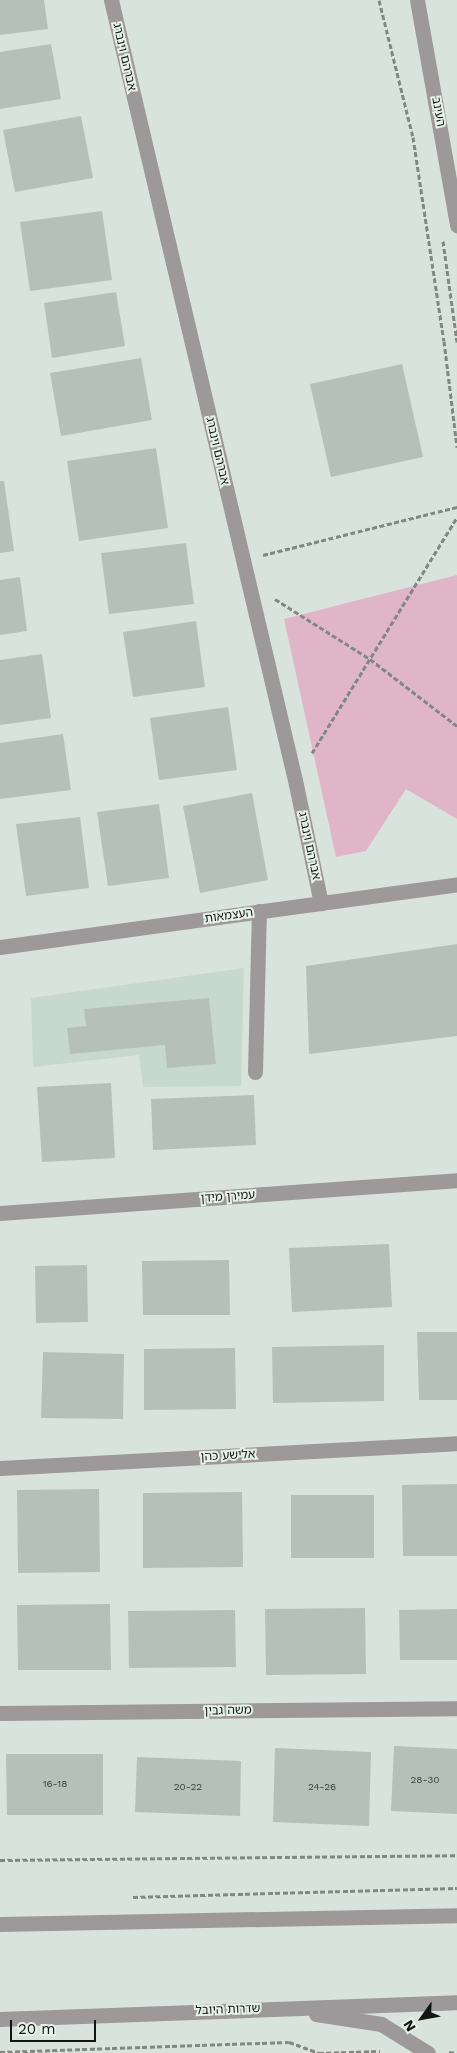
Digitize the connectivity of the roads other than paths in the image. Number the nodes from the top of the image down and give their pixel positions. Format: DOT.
graph roads {
  1 [pos="111,0"];
  2 [pos="417,0"];
  3 [pos="450,139"];
  4 [pos="457,225"];
  5 [pos="457,884"];
  6 [pos="321,903"];
  7 [pos="259,911"];
  8 [pos="0,946"];
  9 [pos="0,956"];
  10 [pos="255,1072"];
  11 [pos="457,1180"];
  12 [pos="0,1214"];
  13 [pos="457,1443"];
  14 [pos="0,1468"];
  15 [pos="457,1708"];
  16 [pos="0,1713"];
  17 [pos="457,1915"];
  18 [pos="0,1924"];
  19 [pos="457,2002"];
  20 [pos="282,2008"];
  21 [pos="0,2020"];
  22 [pos="428,2053"];
  1 -- 6 [label="street, אברהם וינברג"];
  2 -- 3 [label="street, העינב"];
  3 -- 4 [label="street, העינב"];
  5 -- 6 [label="street, העצמאות"];
  6 -- 7 [label="street, העצמאות"];
  7 -- 8 [label="street, העצמאות"];
  7 -- 10 [label="street"];
  8 -- 9 [label="street"];
  11 -- 12 [label="street, עמירן מידן"];
  13 -- 14 [label="street, אלישע כהן"];
  15 -- 16 [label="street, משה גבין"];
  17 -- 18 [label="street"];
  19 -- 20 [label="street, שדרות היובל"];
  20 -- 21 [label="street, שדרות היובל"];
  20 -- 22 [label="street"];
}
